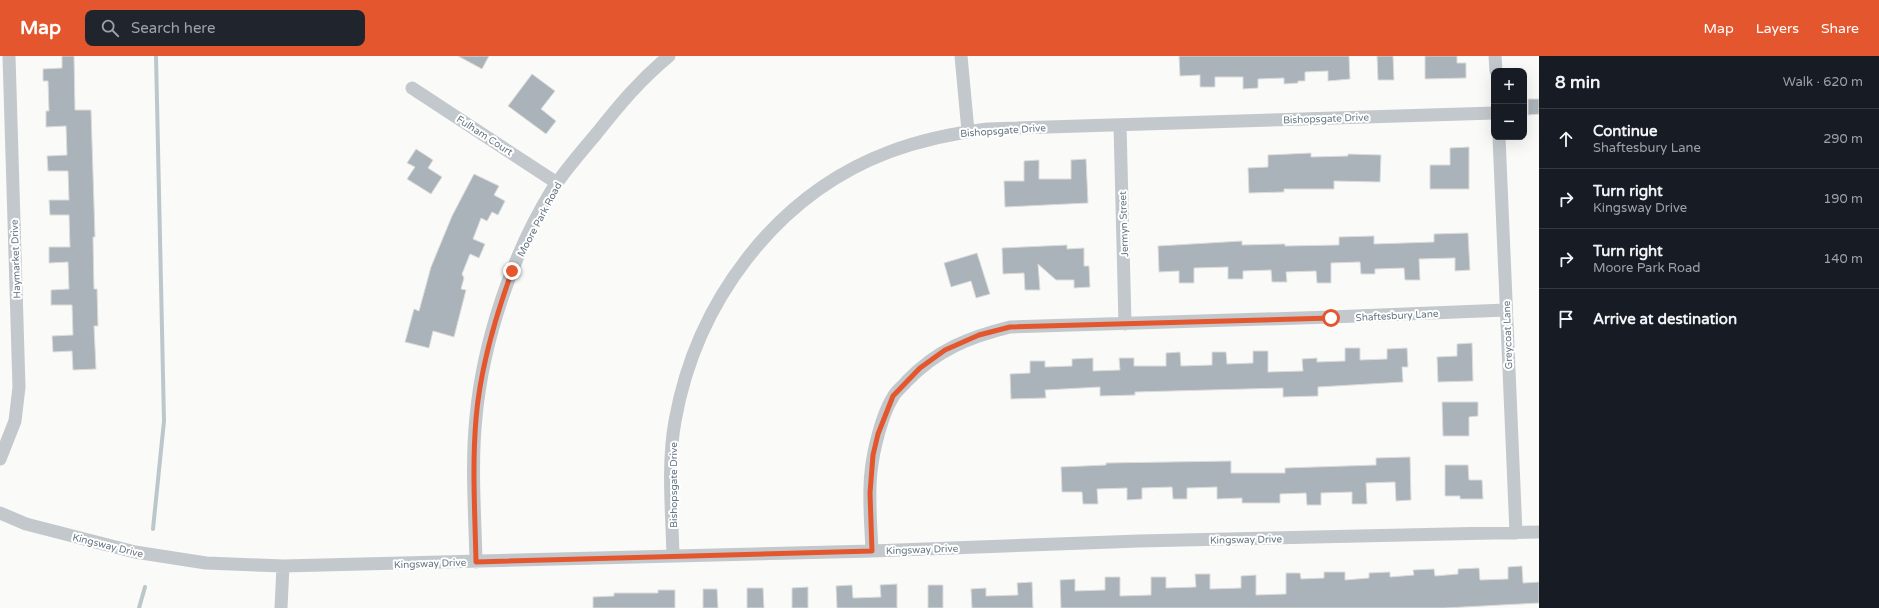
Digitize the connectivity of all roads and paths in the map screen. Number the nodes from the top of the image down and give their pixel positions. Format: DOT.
graph roads {
  1 [pos="9,56"];
  2 [pos="669,56"];
  3 [pos="961,56"];
  4 [pos="1495,56"];
  5 [pos="1496,68"];
  6 [pos="412,88"];
  7 [pos="1491,113"];
  8 [pos="1120,125"];
  9 [pos="968,131"];
  10 [pos="1499,140"];
  11 [pos="557,183"];
  12 [pos="1506,310"];
  13 [pos="1125,324"];
  14 [pos="0,459"];
  15 [pos="0,513"];
  16 [pos="1516,532"];
  17 [pos="1539,532"];
  18 [pos="872,551"];
  19 [pos="673,556"];
  20 [pos="476,562"];
  21 [pos="283,566"];
  22 [pos="281,608"];
  1 -- 14 [label="street, Haymarket Drive"];
  2 -- 11 [label="street, Moore Park Road"];
  3 -- 9 [label="street"];
  4 -- 5 [label="street"];
  6 -- 11 [label="street, Fulham Court"];
  7 -- 8 [label="street, Bishopsgate Drive"];
  8 -- 9 [label="street, Bishopsgate Drive"];
  8 -- 13 [label="street, Jermyn Street"];
  9 -- 19 [label="street, Bishopsgate Drive"];
  10 -- 12 [label="street, Greycoat Lane"];
  11 -- 20 [label="street, Moore Park Road"];
  12 -- 13 [label="street, Shaftesbury Lane"];
  12 -- 16 [label="street, Greycoat Lane"];
  13 -- 18 [label="street, Shaftesbury Lane"];
  15 -- 21 [label="street, Kingsway Drive"];
  16 -- 17 [label="street, Kingsway Drive"];
  16 -- 18 [label="street, Kingsway Drive"];
  18 -- 19 [label="street, Kingsway Drive"];
  19 -- 20 [label="street, Kingsway Drive"];
  20 -- 21 [label="street, Kingsway Drive"];
  21 -- 22 [label="street"];
}
